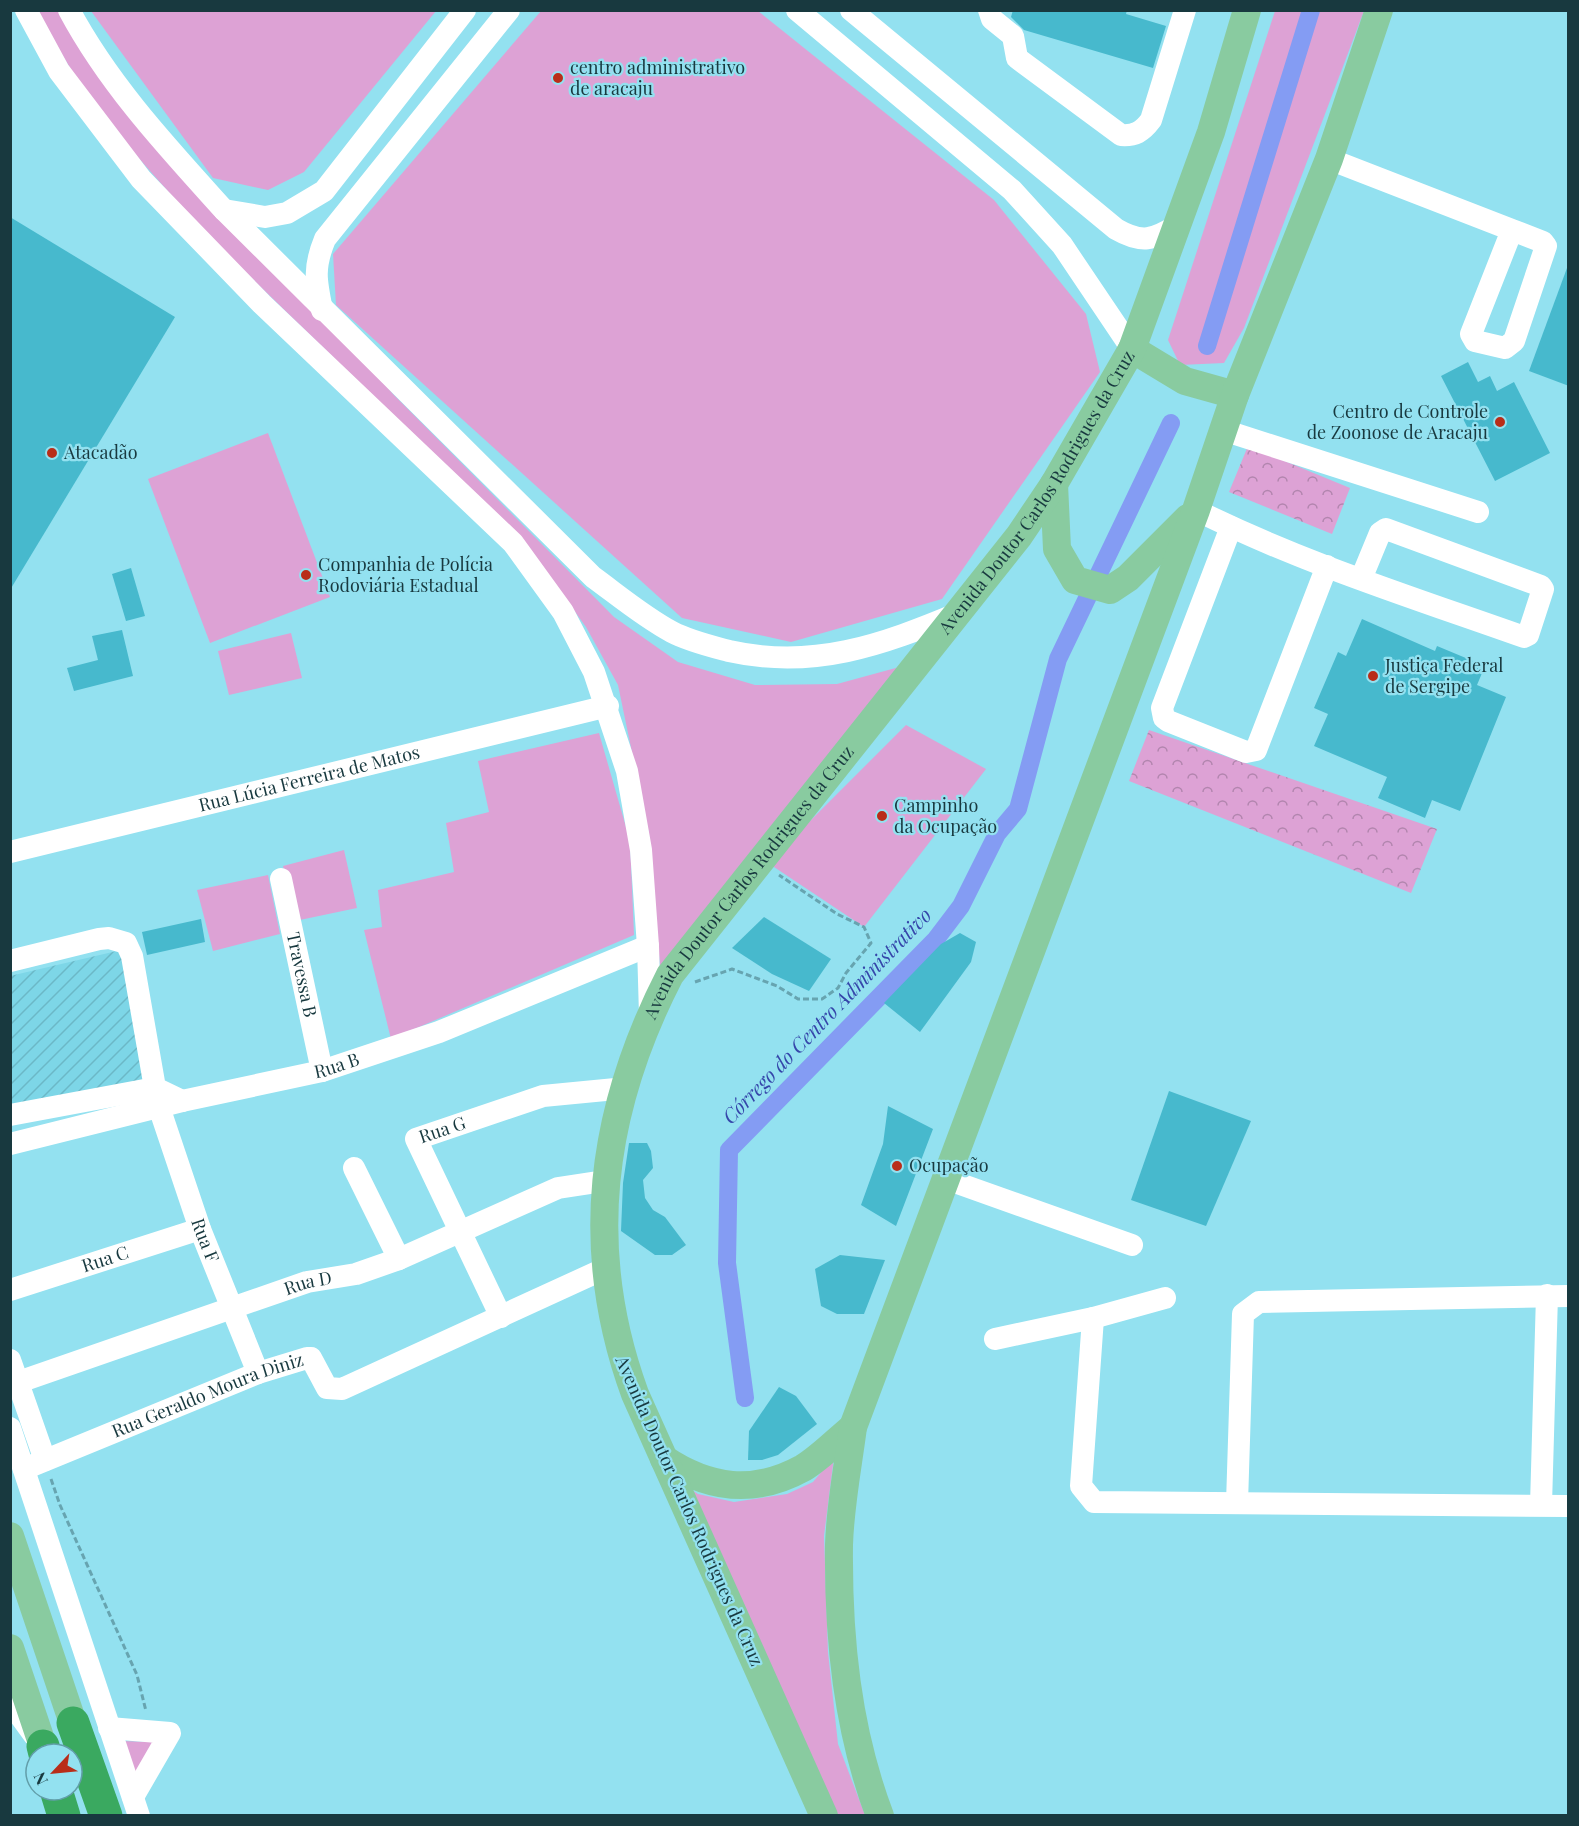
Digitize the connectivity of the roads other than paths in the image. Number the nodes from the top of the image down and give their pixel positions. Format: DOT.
graph roads {
  1 [pos="26,10"];
  2 [pos="69,10"];
  3 [pos="465,10"];
  4 [pos="509,10"];
  5 [pos="797,10"];
  6 [pos="851,10"];
  7 [pos="989,10"];
  8 [pos="1185,10"];
  9 [pos="1247,10"];
  10 [pos="1380,10"];
  11 [pos="10,13"];
  12 [pos="59,71"];
  13 [pos="1329,159"];
  14 [pos="224,210"];
  15 [pos="1178,225"];
  16 [pos="1512,230"];
  17 [pos="322,310"];
  18 [pos="1132,349"];
  19 [pos="1235,395"];
  20 [pos="1223,430"];
  21 [pos="1054,484"];
  22 [pos="1196,510"];
  23 [pos="1478,512"];
  24 [pos="1231,527"];
  25 [pos="1327,566"];
  26 [pos="1361,579"];
  27 [pos="960,612"];
  28 [pos="608,706"];
  29 [pos="10,852"];
  30 [pos="281,879"];
  31 [pos="648,946"];
  32 [pos="10,961"];
  33 [pos="650,1015"];
  34 [pos="322,1071"];
  35 [pos="626,1088"];
  36 [pos="157,1097"];
  37 [pos="10,1115"];
  38 [pos="10,1144"];
  39 [pos="354,1168"];
  40 [pos="946,1179"];
  41 [pos="604,1181"];
  42 [pos="200,1229"];
  43 [pos="461,1232"];
  44 [pos="1132,1245"];
  45 [pos="399,1259"];
  46 [pos="606,1268"];
  47 [pos="10,1290"];
  48 [pos="1558,1295"];
  49 [pos="1165,1298"];
  50 [pos="230,1310"];
  51 [pos="501,1317"];
  52 [pos="1093,1318"];
  53 [pos="995,1339"];
  54 [pos="10,1360"];
  55 [pos="258,1373"];
  56 [pos="14,1384"];
  57 [pos="853,1427"];
  58 [pos="10,1428"];
  59 [pos="664,1459"];
  60 [pos="45,1460"];
  61 [pos="24,1469"];
  62 [pos="1237,1503"];
  63 [pos="1541,1505"];
  64 [pos="1569,1506"];
  65 [pos="10,1536"];
  66 [pos="10,1648"];
  67 [pos="10,1702"];
  68 [pos="73,1723"];
  69 [pos="109,1728"];
  70 [pos="38,1742"];
  71 [pos="41,1742"];
  72 [pos="136,1806"];
  73 [pos="106,1815"];
  74 [pos="824,1815"];
  75 [pos="880,1815"];
  1 -- 12 [label="street"];
  2 -- 14 [label="street"];
  3 -- 14 [label="street"];
  4 -- 17 [label="street"];
  5 -- 18 [label="street"];
  6 -- 15 [label="street"];
  7 -- 8 [label="street"];
  9 -- 15 [label="main road, Avenida Doutor Carlos Rodrigues da Cruz"];
  10 -- 13 [label="main road"];
  11 -- 12 [label="street"];
  12 -- 28 [label="street"];
  13 -- 16 [label="street"];
  13 -- 19 [label="main road"];
  14 -- 17 [label="street"];
  15 -- 18 [label="main road, Avenida Doutor Carlos Rodrigues da Cruz"];
  16 -- 16 [label="street"];
  17 -- 27 [label="street"];
  18 -- 19 [label="main road"];
  18 -- 21 [label="main road, Avenida Doutor Carlos Rodrigues da Cruz"];
  19 -- 20 [label="main road"];
  20 -- 22 [label="main road"];
  20 -- 23 [label="street"];
  21 -- 22 [label="main road"];
  21 -- 27 [label="main road, Avenida Doutor Carlos Rodrigues da Cruz"];
  22 -- 24 [label="street"];
  22 -- 40 [label="main road"];
  24 -- 25 [label="street"];
  24 -- 25 [label="street"];
  25 -- 26 [label="street"];
  26 -- 26 [label="street"];
  27 -- 33 [label="main road, Avenida Doutor Carlos Rodrigues da Cruz"];
  28 -- 29 [label="street, Rua Lúcia Ferreira de Matos"];
  28 -- 31 [label="street"];
  30 -- 34 [label="street, Travessa B"];
  31 -- 33 [label="street"];
  31 -- 34 [label="street, Rua B"];
  32 -- 36 [label="street, Rua F"];
  33 -- 35 [label="main road, Avenida Doutor Carlos Rodrigues da Cruz"];
  34 -- 36 [label="street, Rua B"];
  35 -- 41 [label="main road, Avenida Doutor Carlos Rodrigues da Cruz"];
  35 -- 43 [label="street, Rua G"];
  36 -- 37 [label="street, Rua B"];
  36 -- 38 [label="street, Rua B"];
  36 -- 42 [label="street, Rua F"];
  39 -- 45 [label="street"];
  40 -- 44 [label="street"];
  40 -- 57 [label="main road"];
  41 -- 43 [label="street, Rua D"];
  41 -- 46 [label="main road, Avenida Doutor Carlos Rodrigues da Cruz"];
  42 -- 47 [label="street, Rua C"];
  42 -- 50 [label="street, Rua F"];
  43 -- 45 [label="street, Rua D"];
  43 -- 51 [label="street, Rua G"];
  45 -- 50 [label="street, Rua D"];
  46 -- 51 [label="street, Rua Geraldo Moura Diniz"];
  46 -- 59 [label="main road, Avenida Doutor Carlos Rodrigues da Cruz"];
  48 -- 62 [label="street"];
  48 -- 63 [label="street"];
  49 -- 52 [label="street"];
  50 -- 55 [label="street, Rua F"];
  50 -- 56 [label="street, Rua D"];
  51 -- 55 [label="street, Rua Geraldo Moura Diniz"];
  52 -- 53 [label="street"];
  52 -- 62 [label="street"];
  54 -- 56 [label="street"];
  55 -- 60 [label="street, Rua Geraldo Moura Diniz"];
  56 -- 60 [label="street"];
  57 -- 59 [label="main road"];
  57 -- 75 [label="main road"];
  58 -- 61 [label="street"];
  59 -- 74 [label="main road, Avenida Doutor Carlos Rodrigues da Cruz"];
  60 -- 61 [label="street, Rua Geraldo Moura Diniz"];
  61 -- 69 [label="street"];
  62 -- 63 [label="street"];
  63 -- 64 [label="street"];
  65 -- 68 [label="main road"];
  66 -- 71 [label="main road"];
  67 -- 70 [label="street"];
  68 -- 73 [label="highway"];
  69 -- 72 [label="street"];
  69 -- 72 [label="street"];
}
